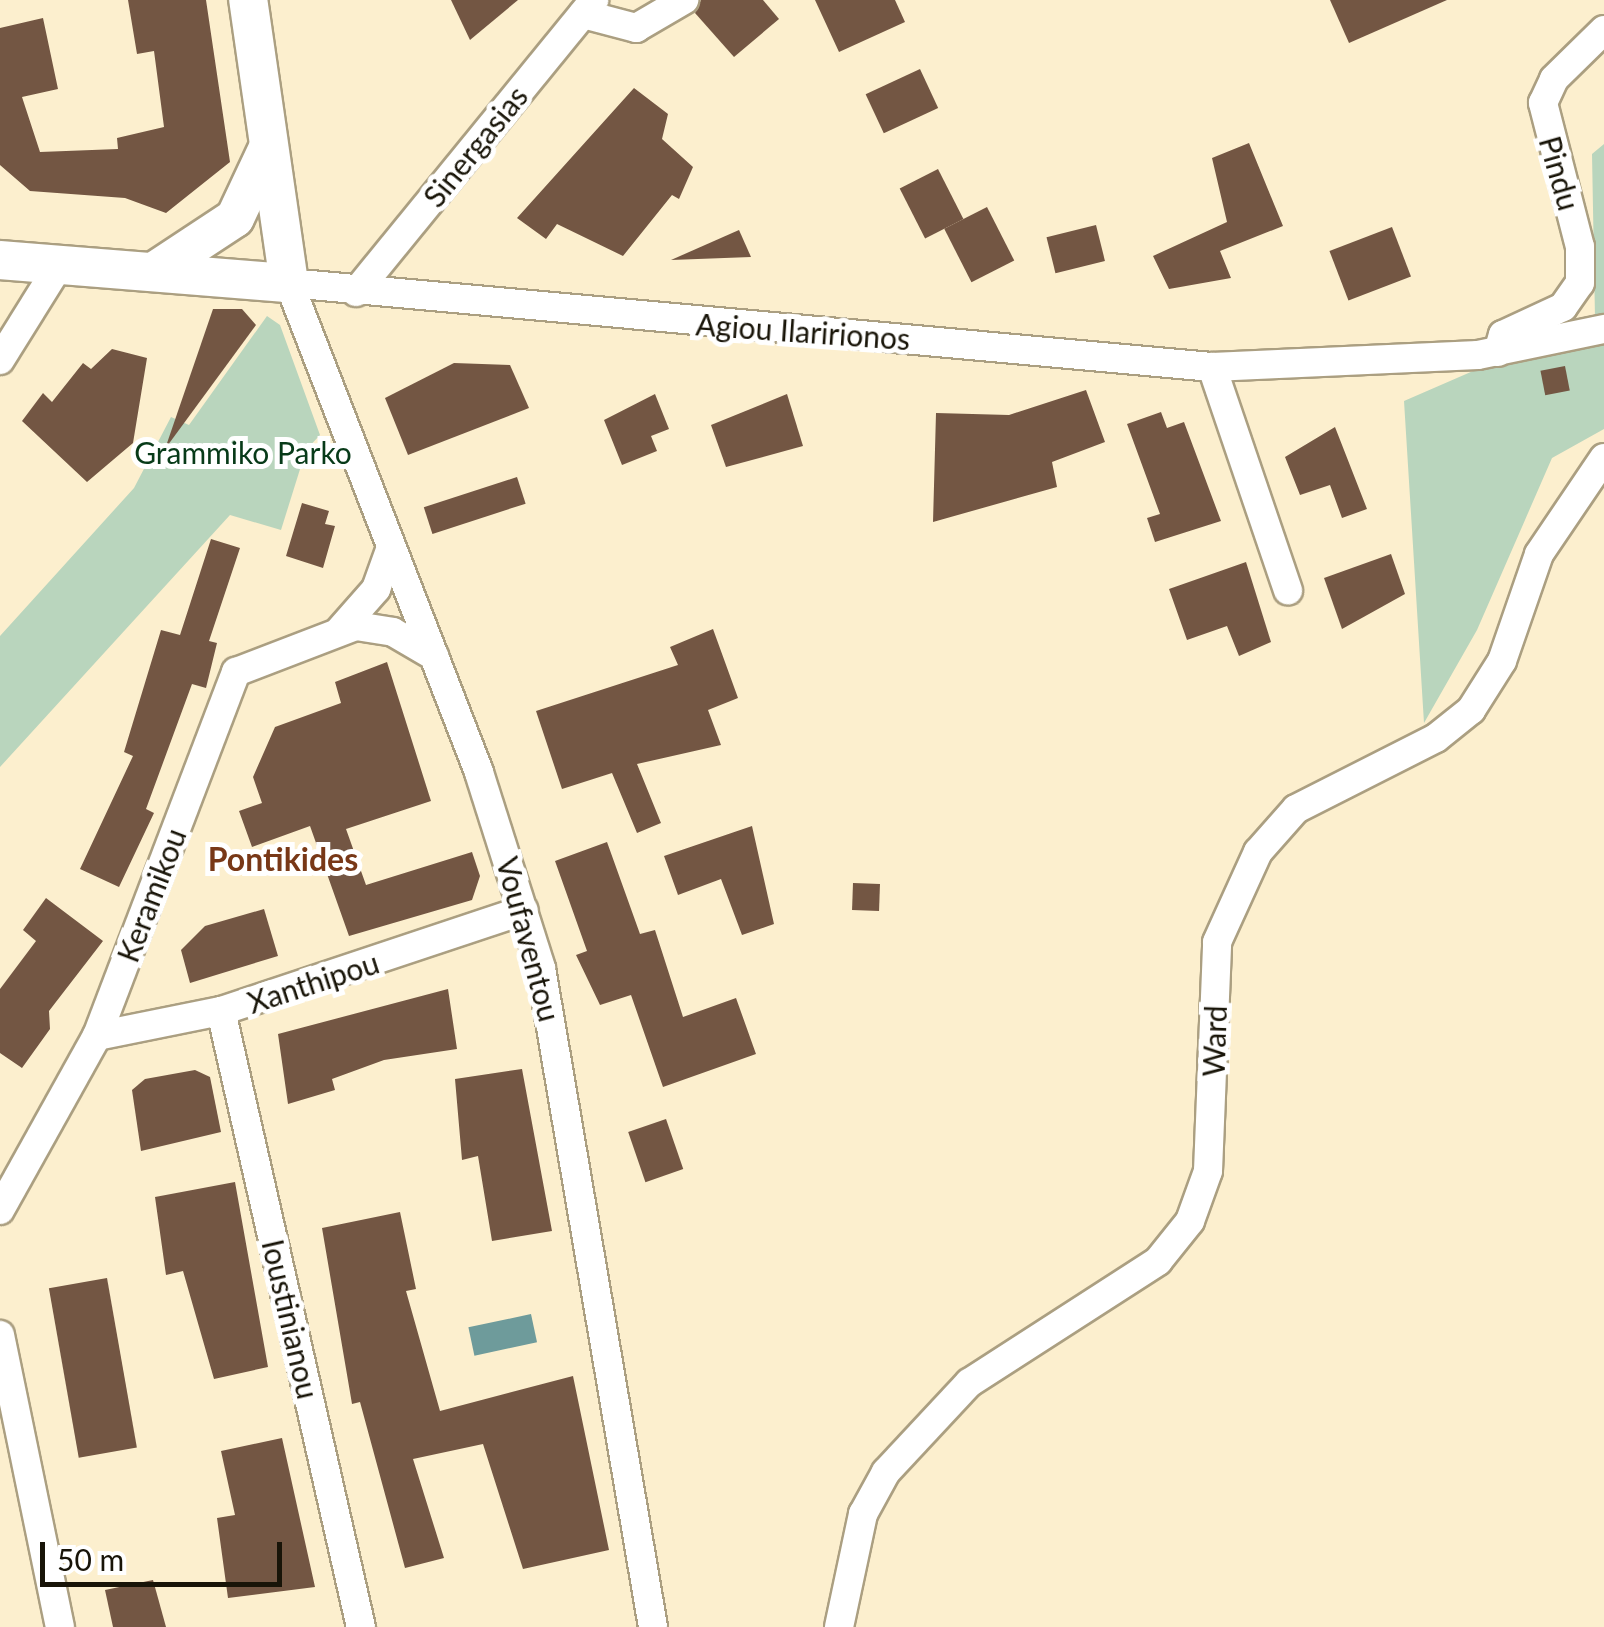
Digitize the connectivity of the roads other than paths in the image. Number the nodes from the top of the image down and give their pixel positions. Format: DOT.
graph roads {
  1 [pos="248,0"];
  2 [pos="684,0"];
  3 [pos="588,7"];
  4 [pos="1604,30"];
  5 [pos="268,148"];
  6 [pos="0,260"];
  7 [pos="58,267"];
  8 [pos="146,275"];
  9 [pos="289,282"];
  10 [pos="356,292"];
  11 [pos="1604,329"];
  12 [pos="1498,352"];
  13 [pos="0,360"];
  14 [pos="1212,367"];
  15 [pos="1604,458"];
  16 [pos="390,548"];
  17 [pos="1288,590"];
  18 [pos="340,630"];
  19 [pos="434,656"];
  20 [pos="524,910"];
  21 [pos="221,1011"];
  22 [pos="97,1036"];
  23 [pos="0,1210"];
  24 [pos="0,1335"];
  25 [pos="60,1627"];
  26 [pos="361,1627"];
  27 [pos="653,1627"];
  28 [pos="839,1627"];
  1 -- 5 [label="street"];
  2 -- 3 [label="street"];
  3 -- 10 [label="street, Sinergasias"];
  4 -- 12 [label="street, Pindu"];
  5 -- 8 [label="street"];
  5 -- 9 [label="street"];
  6 -- 7 [label="street, Agiou Ilaririonos"];
  7 -- 8 [label="street, Agiou Ilaririonos"];
  7 -- 13 [label="street"];
  8 -- 9 [label="street, Agiou Ilaririonos"];
  9 -- 10 [label="street, Agiou Ilaririonos"];
  9 -- 16 [label="street, Voufaventou"];
  10 -- 14 [label="street, Agiou Ilaririonos"];
  11 -- 12 [label="street, Agiou Ilaririonos"];
  12 -- 14 [label="street, Agiou Ilaririonos"];
  14 -- 17 [label="street"];
  15 -- 28 [label="street, Ward"];
  16 -- 18 [label="street, Keramikou"];
  16 -- 19 [label="street, Voufaventou"];
  18 -- 19 [label="street, Keramikou"];
  18 -- 22 [label="street, Keramikou"];
  19 -- 20 [label="street, Voufaventou"];
  20 -- 21 [label="street, Xanthipou"];
  20 -- 27 [label="street, Voufaventou"];
  21 -- 22 [label="street, Xanthipou"];
  21 -- 26 [label="street, Ioustinianou"];
  22 -- 23 [label="street, Keramikou"];
  24 -- 25 [label="street"];
}
